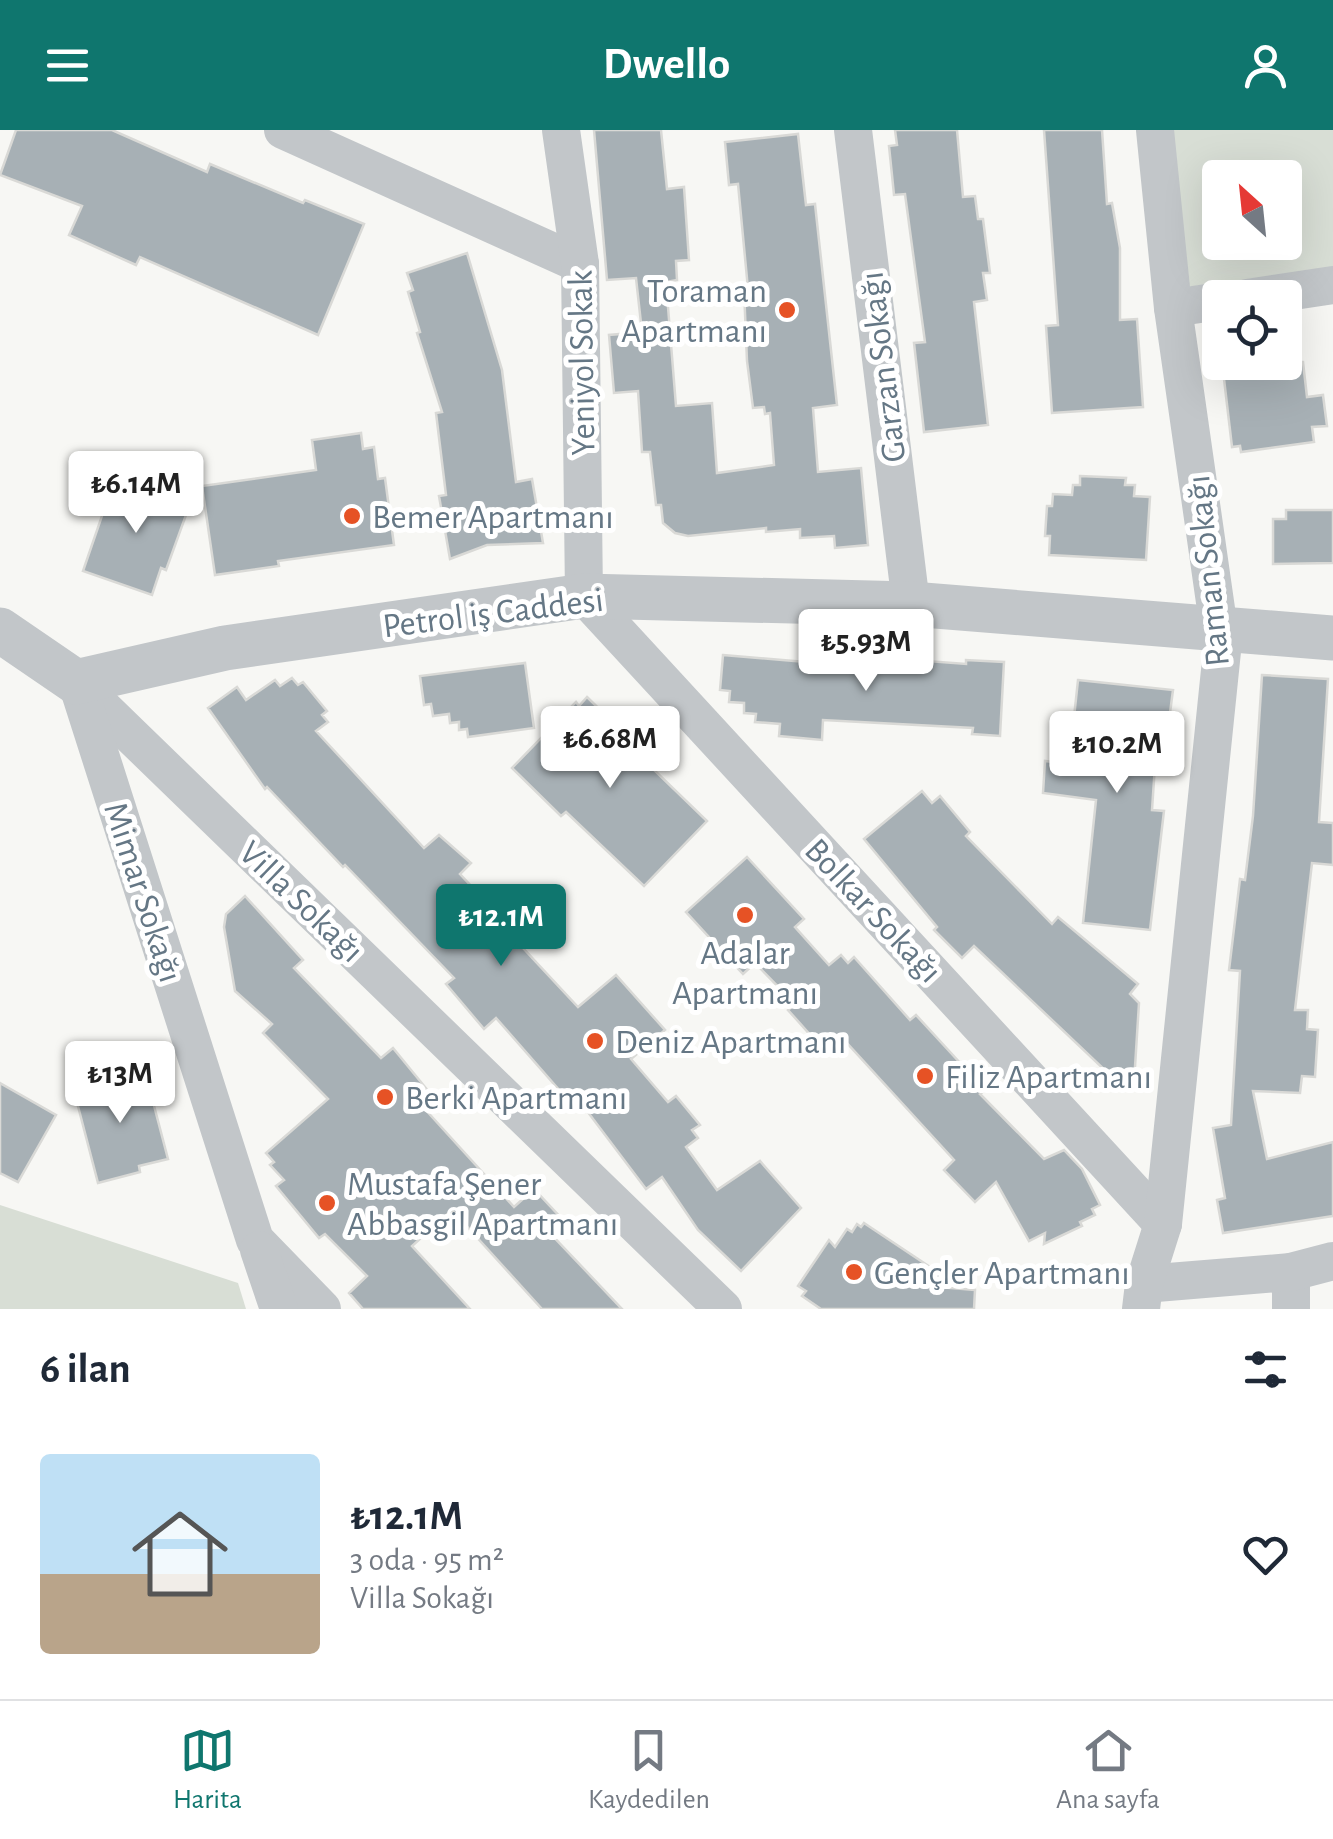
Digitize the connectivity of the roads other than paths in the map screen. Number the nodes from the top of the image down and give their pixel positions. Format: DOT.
graph roads {
  1 [pos="282,130"];
  2 [pos="561,130"];
  3 [pos="853,130"];
  4 [pos="1155,130"];
  5 [pos="580,264"];
  6 [pos="1333,285"];
  7 [pos="1302,290"];
  8 [pos="1202,304"];
  9 [pos="1173,308"];
  10 [pos="584,596"];
  11 [pos="910,604"];
  12 [pos="0,630"];
  13 [pos="1220,630"];
  14 [pos="1333,638"];
  15 [pos="76,682"];
  16 [pos="1163,1224"];
  17 [pos="255,1240"];
  18 [pos="1333,1261"];
  19 [pos="1291,1290"];
  20 [pos="1143,1296"];
  21 [pos="279,1309"];
  22 [pos="322,1309"];
  23 [pos="723,1309"];
  1 -- 5 [label="street"];
  2 -- 5 [label="street, Yeniyol Sokak"];
  3 -- 11 [label="street, Garzan Sokağı"];
  4 -- 9 [label="street, Raman Sokağı"];
  5 -- 10 [label="street, Yeniyol Sokak"];
  6 -- 7 [label="street"];
  8 -- 9 [label="street"];
  9 -- 13 [label="street, Raman Sokağı"];
  10 -- 11 [label="street, Petrol iş Caddesi"];
  10 -- 15 [label="street, Petrol iş Caddesi"];
  10 -- 16 [label="street, Bolkar Sokağı"];
  11 -- 13 [label="street, Petrol iş Caddesi"];
  12 -- 15 [label="street, Villa Sokağı"];
  13 -- 14 [label="street, Petrol iş Caddesi"];
  13 -- 16 [label="street, Raman Sokağı"];
  15 -- 17 [label="street, Mimar Sokağı"];
  15 -- 23 [label="street, Villa Sokağı"];
  16 -- 20 [label="street, Raman Sokağı"];
  17 -- 21 [label="street"];
  17 -- 22 [label="street, Mimar Sokağı"];
  18 -- 19 [label="street"];
  19 -- 20 [label="street"];
}
